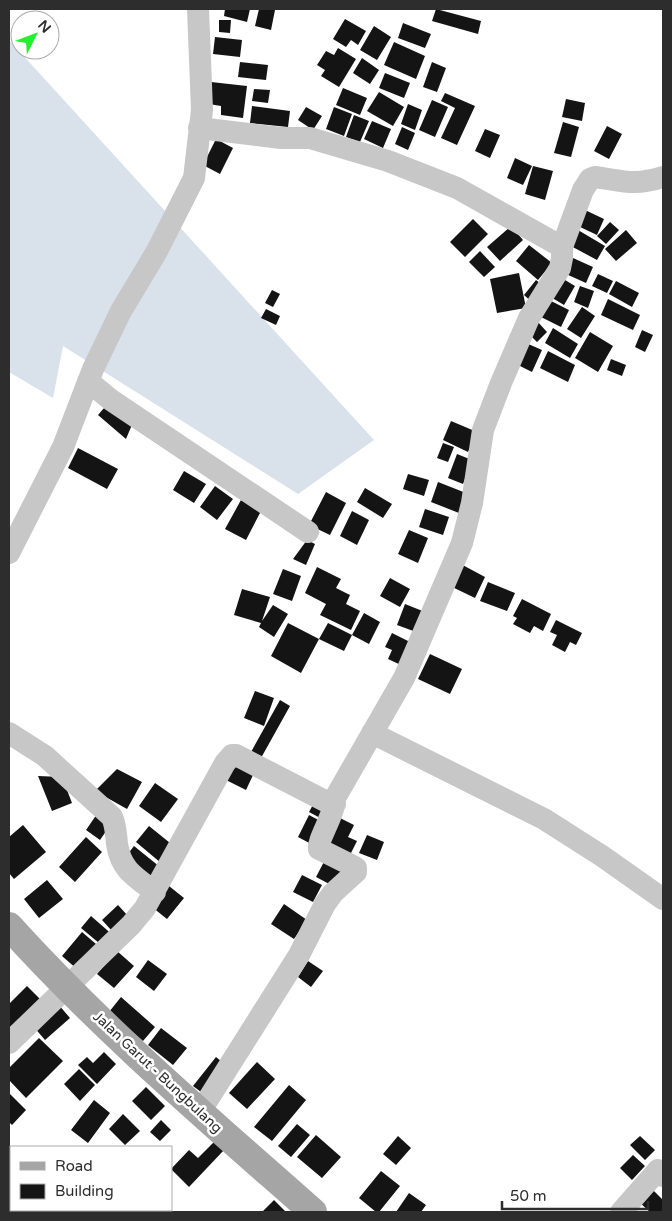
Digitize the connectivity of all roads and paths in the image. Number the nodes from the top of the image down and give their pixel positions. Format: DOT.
graph roads {
  1 [pos="198,9"];
  2 [pos="199,128"];
  3 [pos="663,177"];
  4 [pos="562,247"];
  5 [pos="88,382"];
  6 [pos="308,532"];
  7 [pos="9,553"];
  8 [pos="9,733"];
  9 [pos="372,733"];
  10 [pos="335,804"];
  11 [pos="155,892"];
  12 [pos="663,899"];
  13 [pos="9,926"];
  14 [pos="67,988"];
  15 [pos="9,1043"];
  16 [pos="200,1112"];
  17 [pos="661,1170"];
  18 [pos="314,1212"];
  19 [pos="621,1212"];
  1 -- 2 [label="street"];
  2 -- 4 [label="street"];
  2 -- 5 [label="street"];
  3 -- 4 [label="street"];
  4 -- 9 [label="street"];
  5 -- 6 [label="street"];
  5 -- 7 [label="street"];
  8 -- 11 [label="street"];
  9 -- 10 [label="street"];
  9 -- 12 [label="street"];
  10 -- 11 [label="street"];
  10 -- 16 [label="street"];
  11 -- 14 [label="street"];
  13 -- 14 [label="main road, Jalan Garut - Bungbulang"];
  14 -- 15 [label="street"];
  14 -- 16 [label="main road, Jalan Garut - Bungbulang"];
  16 -- 18 [label="main road, Jalan Garut - Bungbulang"];
  17 -- 19 [label="street"];
}
